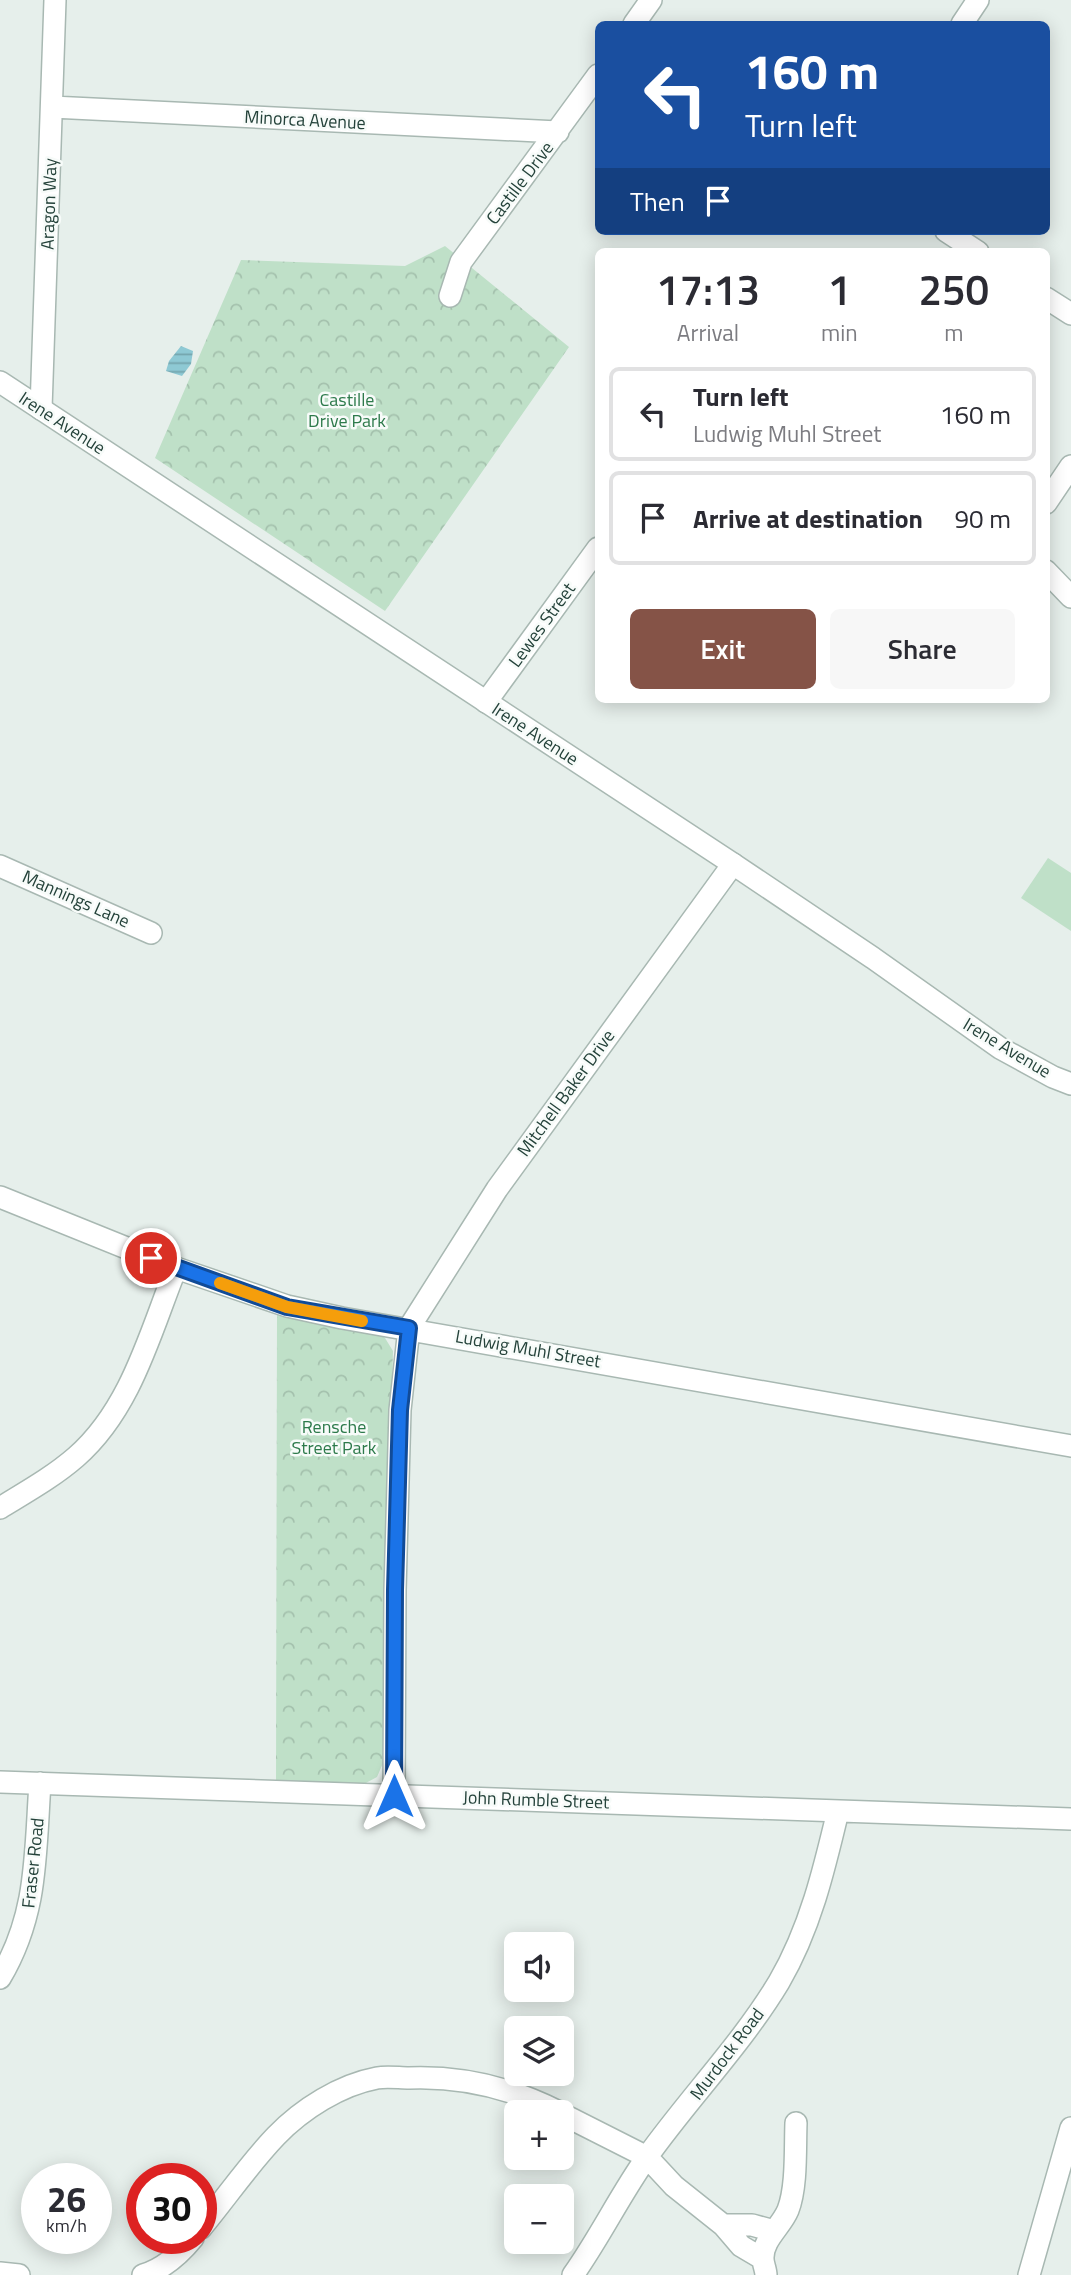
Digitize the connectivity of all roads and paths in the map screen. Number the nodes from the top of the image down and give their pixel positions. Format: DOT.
graph roads {
  1 [pos="55,0"];
  2 [pos="651,0"];
  3 [pos="978,0"];
  4 [pos="636,21"];
  5 [pos="964,21"];
  6 [pos="595,79"];
  7 [pos="52,107"];
  8 [pos="558,132"];
  9 [pos="952,235"];
  10 [pos="972,248"];
  11 [pos="450,296"];
  12 [pos="1050,301"];
  13 [pos="1071,314"];
  14 [pos="0,382"];
  15 [pos="41,409"];
  16 [pos="1071,466"];
  17 [pos="1050,497"];
  18 [pos="595,552"];
  19 [pos="1050,575"];
  20 [pos="1071,597"];
  21 [pos="486,702"];
  22 [pos="733,864"];
  23 [pos="0,866"];
  24 [pos="151,933"];
  25 [pos="1071,1084"];
  26 [pos="0,1197"];
  27 [pos="176,1268"];
  28 [pos="409,1328"];
  29 [pos="1071,1446"];
  30 [pos="0,1508"];
  31 [pos="0,1782"];
  32 [pos="40,1783"];
  33 [pos="394,1796"];
  34 [pos="838,1811"];
  35 [pos="1071,1819"];
  36 [pos="0,1978"];
  37 [pos="532,2100"];
  38 [pos="574,2120"];
  39 [pos="796,2123"];
  40 [pos="1071,2128"];
  41 [pos="647,2157"];
  42 [pos="217,2208"];
  43 [pos="723,2225"];
  44 [pos="774,2231"];
  45 [pos="178,2254"];
  46 [pos="765,2267"];
  47 [pos="0,2273"];
  48 [pos="19,2275"];
  49 [pos="143,2275"];
  50 [pos="573,2275"];
  51 [pos="1029,2275"];
  1 -- 7 [label="street, Aragon Way"];
  2 -- 4 [label="street"];
  3 -- 5 [label="street"];
  6 -- 8 [label="street, Castille Drive"];
  7 -- 8 [label="street, Minorca Avenue"];
  7 -- 15 [label="street, Aragon Way"];
  8 -- 11 [label="street, Castille Drive"];
  9 -- 10 [label="street"];
  12 -- 13 [label="street"];
  14 -- 15 [label="street, Irene Avenue"];
  15 -- 21 [label="street, Irene Avenue"];
  16 -- 17 [label="street"];
  18 -- 21 [label="street, Lewes Street"];
  19 -- 20 [label="street"];
  21 -- 22 [label="street, Irene Avenue"];
  22 -- 25 [label="street, Irene Avenue"];
  22 -- 28 [label="street, Mitchell Baker Drive"];
  23 -- 24 [label="street, Mannings Lane"];
  26 -- 27 [label="street, Ludwig Muhl Street"];
  27 -- 28 [label="street, Ludwig Muhl Street"];
  27 -- 30 [label="street"];
  28 -- 29 [label="street, Ludwig Muhl Street"];
  28 -- 33 [label="street"];
  31 -- 32 [label="street, John Rumble Street"];
  32 -- 33 [label="street, John Rumble Street"];
  32 -- 36 [label="street, Fraser Road"];
  33 -- 34 [label="street, John Rumble Street"];
  34 -- 35 [label="street, John Rumble Street"];
  34 -- 41 [label="street, Murdock Road"];
  37 -- 42 [label="street"];
  38 -- 41 [label="street"];
  39 -- 44 [label="street"];
  40 -- 51 [label="street"];
  41 -- 43 [label="street"];
  41 -- 50 [label="street, Murdock Road"];
  43 -- 44 [label="street"];
  43 -- 46 [label="street"];
  44 -- 46 [label="street"];
  45 -- 49 [label="street"];
  47 -- 48 [label="street"];
}
